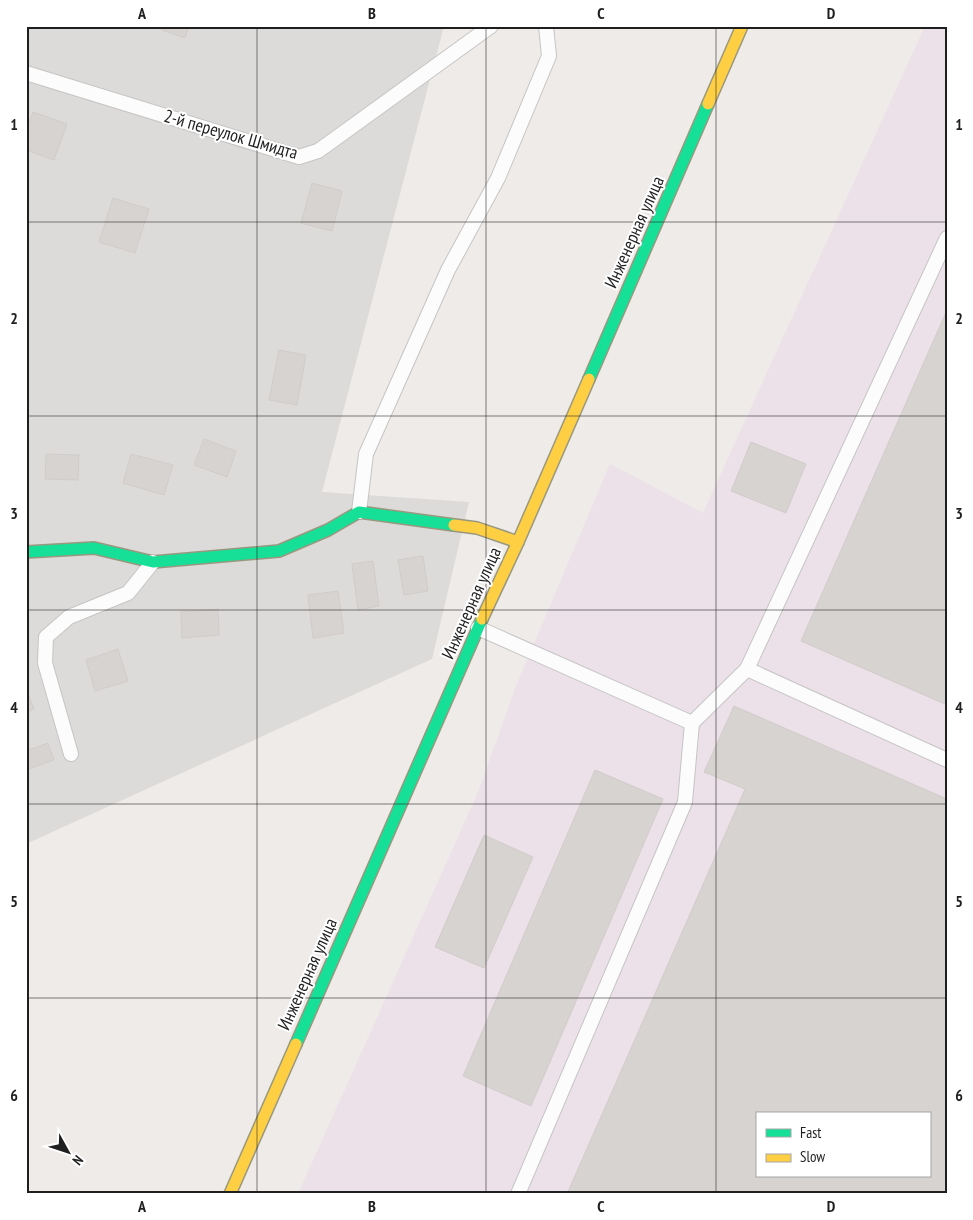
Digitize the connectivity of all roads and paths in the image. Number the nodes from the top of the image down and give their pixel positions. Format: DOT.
graph roads {
  1 [pos="491,26"];
  2 [pos="546,26"];
  3 [pos="742,26"];
  4 [pos="26,73"];
  5 [pos="947,238"];
  6 [pos="359,512"];
  7 [pos="518,542"];
  8 [pos="26,552"];
  9 [pos="153,562"];
  10 [pos="478,628"];
  11 [pos="747,669"];
  12 [pos="692,723"];
  13 [pos="72,754"];
  14 [pos="947,760"];
  15 [pos="230,1194"];
  16 [pos="518,1194"];
  1 -- 4 [label="lane, 2-й переулок Шмидта"];
  2 -- 6 [label="lane"];
  3 -- 7 [label="street, Инженерная улица"];
  5 -- 11 [label="lane"];
  6 -- 7 [label="street"];
  6 -- 9 [label="street"];
  7 -- 10 [label="street, Инженерная улица"];
  8 -- 9 [label="street"];
  9 -- 13 [label="lane"];
  10 -- 12 [label="lane"];
  10 -- 15 [label="street, Инженерная улица"];
  11 -- 12 [label="lane"];
  11 -- 14 [label="lane"];
  12 -- 16 [label="lane"];
}
